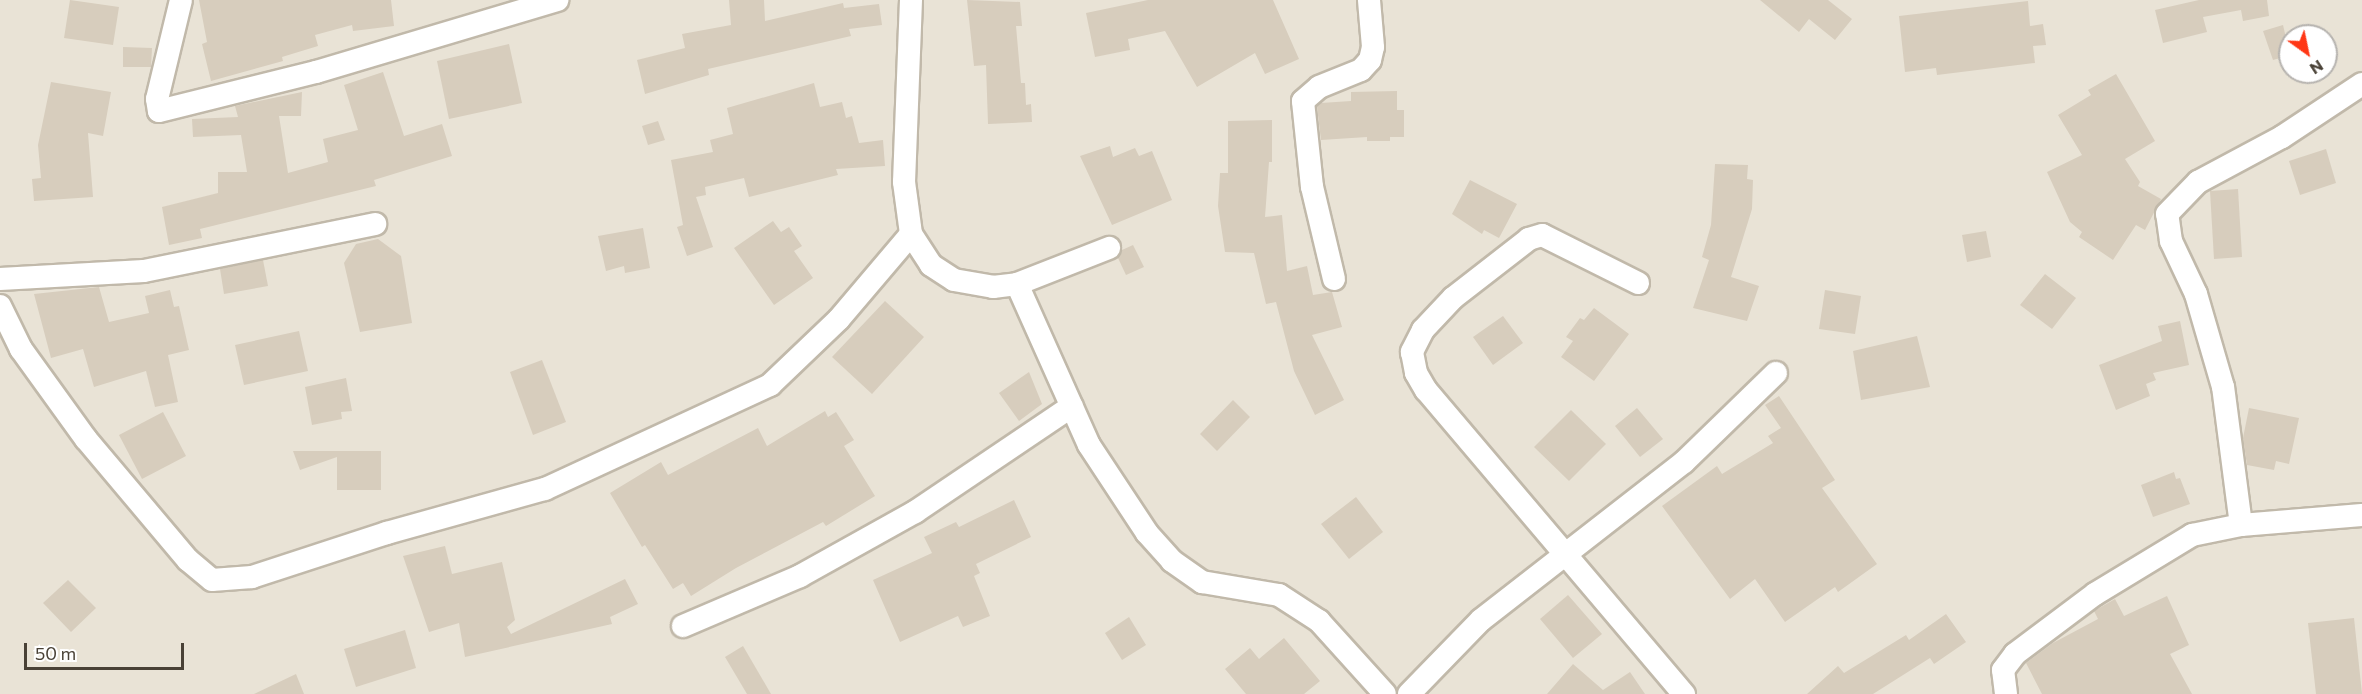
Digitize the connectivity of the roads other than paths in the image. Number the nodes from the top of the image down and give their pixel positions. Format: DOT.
graph roads {
  1 [pos="181,0"];
  2 [pos="558,0"];
  3 [pos="911,0"];
  4 [pos="1369,0"];
  5 [pos="2362,84"];
  6 [pos="375,224"];
  7 [pos="911,234"];
  8 [pos="1109,248"];
  9 [pos="0,279"];
  10 [pos="1334,279"];
  11 [pos="1638,283"];
  12 [pos="1017,284"];
  13 [pos="0,306"];
  14 [pos="1776,373"];
  15 [pos="1072,406"];
  16 [pos="2362,515"];
  17 [pos="2241,525"];
  18 [pos="1563,553"];
  19 [pos="683,626"];
  20 [pos="1385,694"];
  21 [pos="1409,694"];
  22 [pos="1684,694"];
  23 [pos="2006,694"];
  1 -- 2 [label="street"];
  3 -- 7 [label="street"];
  4 -- 10 [label="street"];
  5 -- 17 [label="street"];
  6 -- 9 [label="street"];
  7 -- 12 [label="street"];
  7 -- 13 [label="street"];
  8 -- 12 [label="street"];
  11 -- 18 [label="street"];
  12 -- 15 [label="street"];
  14 -- 18 [label="street"];
  15 -- 19 [label="street"];
  15 -- 20 [label="street"];
  16 -- 17 [label="street"];
  17 -- 23 [label="street"];
  18 -- 21 [label="street"];
  18 -- 22 [label="street"];
}
